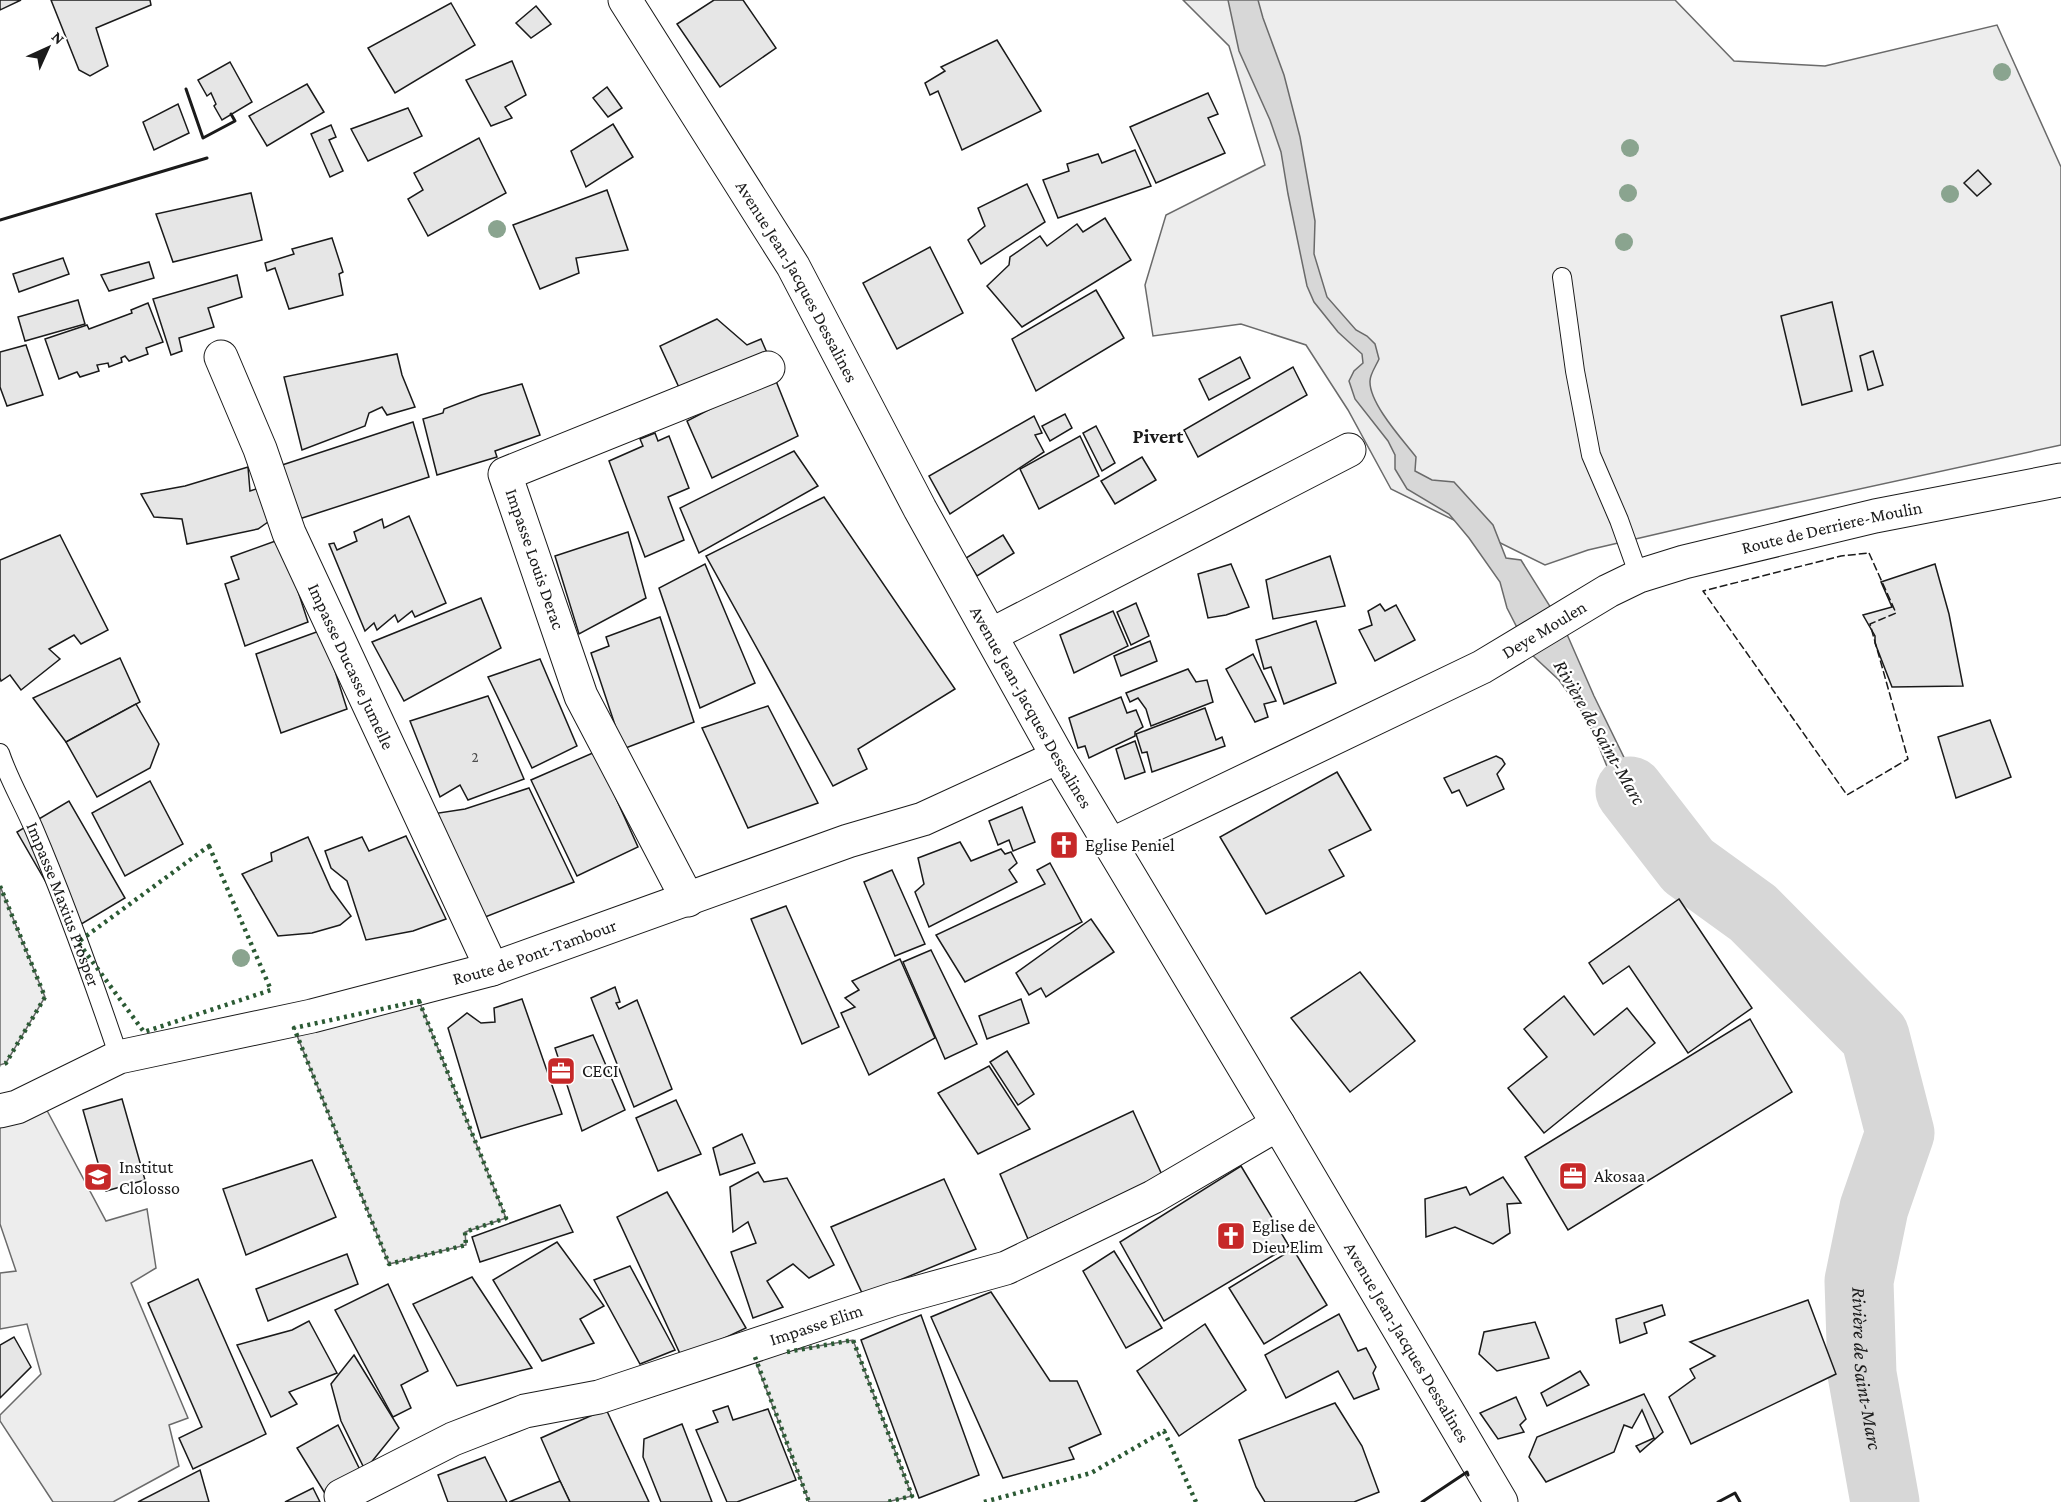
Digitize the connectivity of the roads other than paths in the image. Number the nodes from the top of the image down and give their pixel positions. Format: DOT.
graph roads {
  1 [pos="628,1"];
  2 [pos="1562,277"];
  3 [pos="221,357"];
  4 [pos="768,368"];
  5 [pos="1349,450"];
  6 [pos="2061,480"];
  7 [pos="1639,576"];
  8 [pos="1608,591"];
  9 [pos="991,635"];
  10 [pos="0,753"];
  11 [pos="1058,757"];
  12 [pos="1111,845"];
  13 [pos="688,900"];
  14 [pos="492,969"];
  15 [pos="119,1057"];
  16 [pos="0,1112"];
  17 [pos="1278,1124"];
  18 [pos="341,1496"];
  19 [pos="1501,1502"];
  1 -- 9 [label="street, Avenue Jean-Jacques Dessalines"];
  2 -- 7 [label="lane"];
  3 -- 14 [label="street, Impasse Ducasse Jumelle"];
  4 -- 13 [label="street, Impasse Louis Derac"];
  5 -- 9 [label="street"];
  6 -- 7 [label="street, Route de Derriere-Moulin"];
  7 -- 8 [label="street, Route de Derriere-Moulin"];
  8 -- 12 [label="street, Deye Moulen"];
  9 -- 11 [label="street, Avenue Jean-Jacques Dessalines"];
  10 -- 15 [label="lane, Impasse Maxius Prosper"];
  11 -- 12 [label="street, Avenue Jean-Jacques Dessalines"];
  11 -- 13 [label="street, Route de Pont-Tambour"];
  12 -- 17 [label="street, Avenue Jean-Jacques Dessalines"];
  13 -- 14 [label="street, Route de Pont-Tambour"];
  14 -- 15 [label="street, Route de Pont-Tambour"];
  15 -- 16 [label="street, Route de Pont-Tambour"];
  17 -- 18 [label="street, Impasse Elim"];
  17 -- 19 [label="street, Avenue Jean-Jacques Dessalines"];
}
